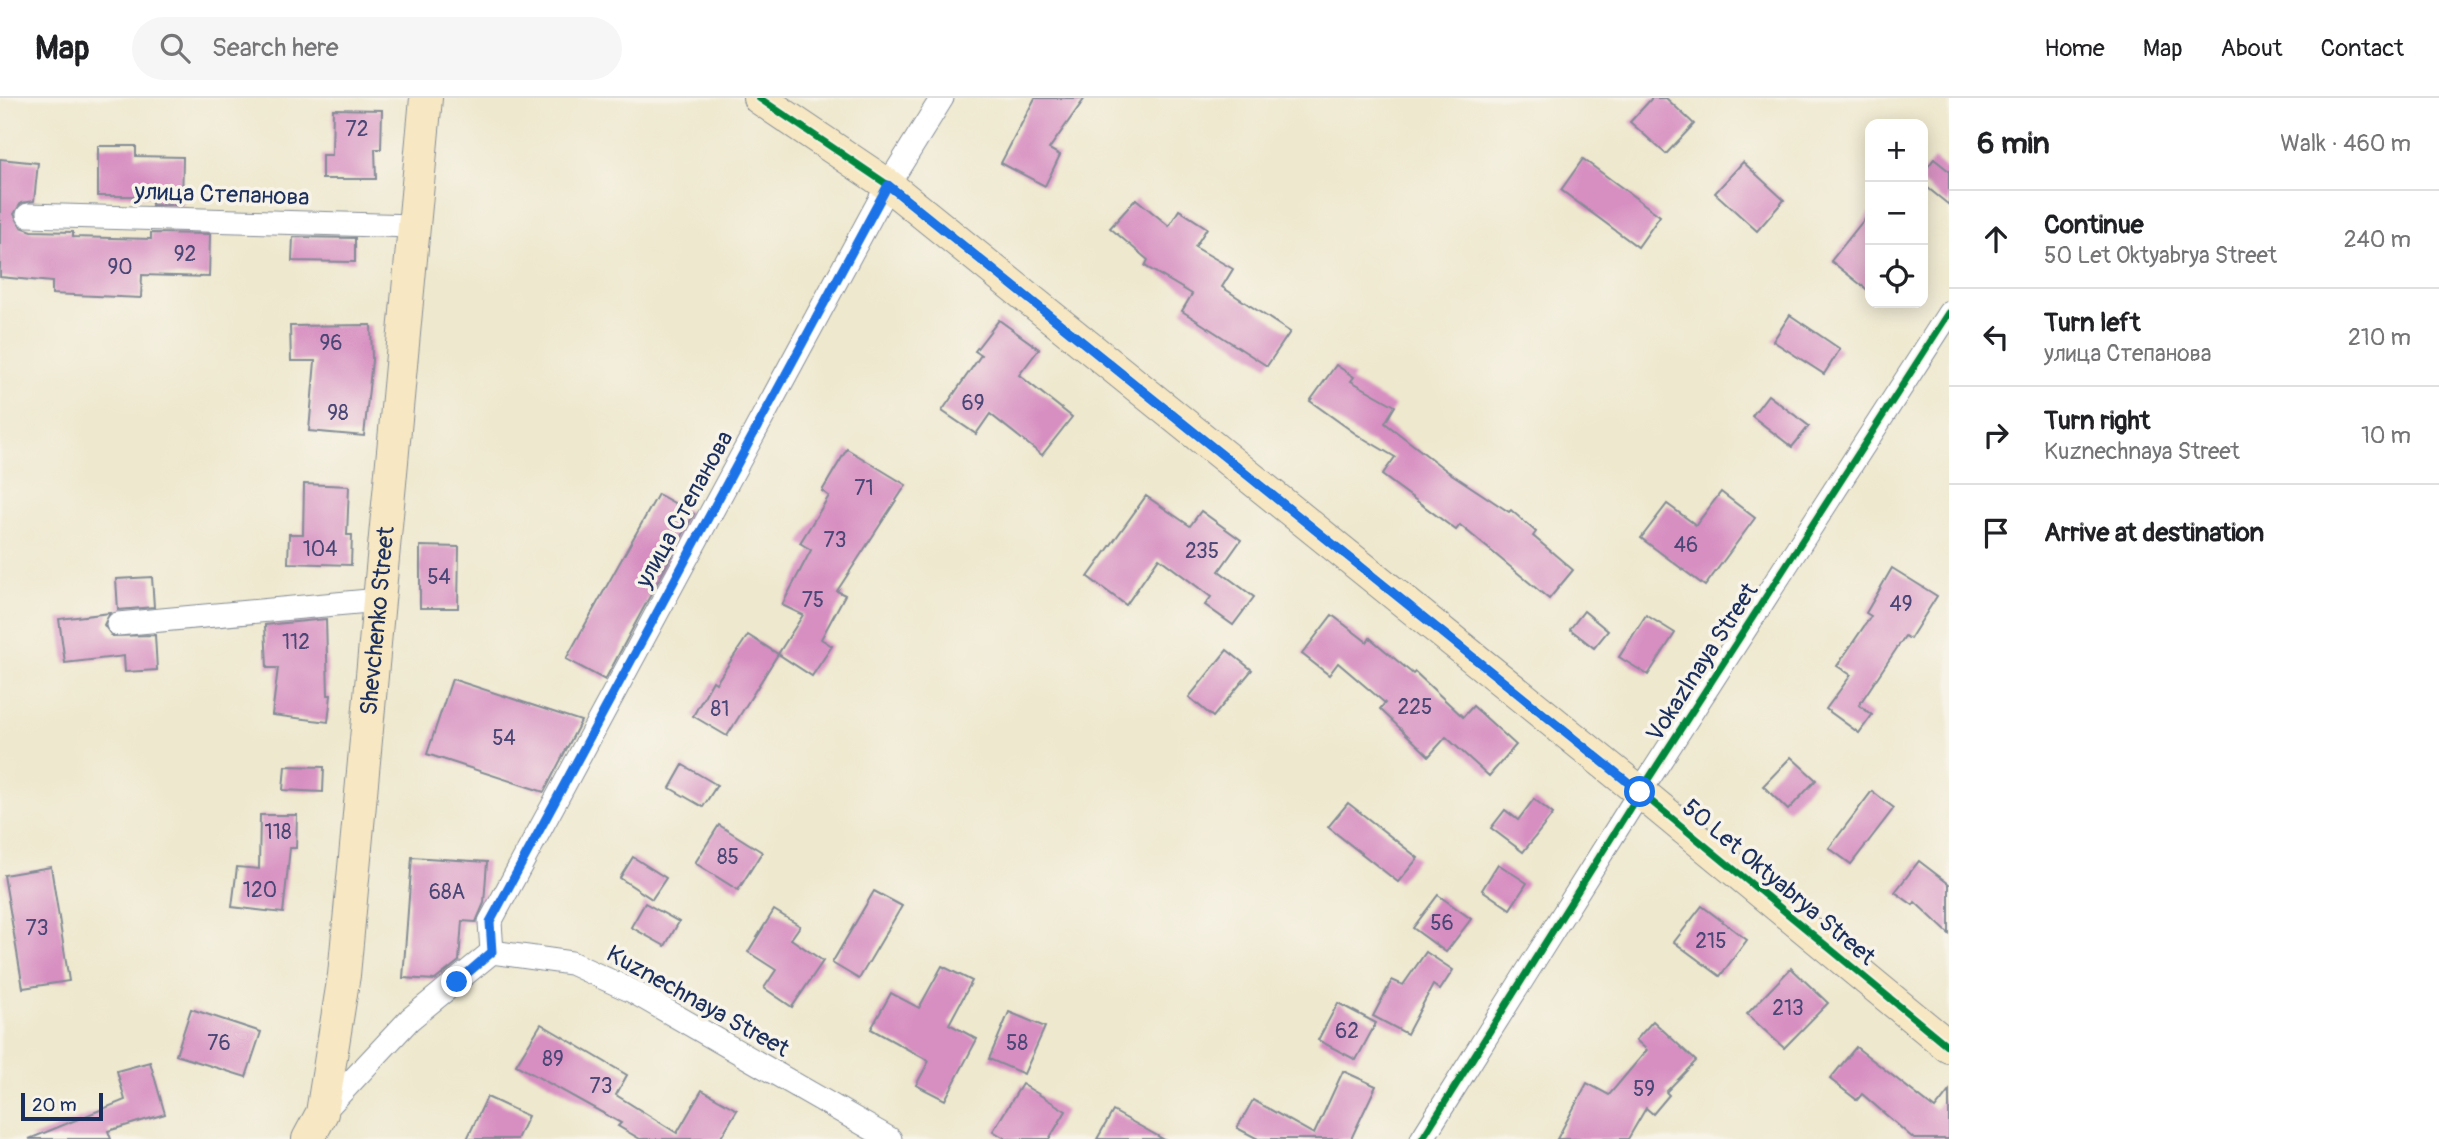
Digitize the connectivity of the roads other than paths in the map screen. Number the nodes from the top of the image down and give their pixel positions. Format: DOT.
graph roads {
  1 [pos="426,98"];
  2 [pos="759,98"];
  3 [pos="942,98"];
  4 [pos="888,185"];
  5 [pos="28,215"];
  6 [pos="414,226"];
  7 [pos="1949,313"];
  8 [pos="379,600"];
  9 [pos="118,624"];
  10 [pos="1640,792"];
  11 [pos="492,952"];
  12 [pos="1949,1047"];
  13 [pos="315,1126"];
  14 [pos="890,1139"];
  15 [pos="1422,1139"];
  1 -- 6 [label="street, Shevchenko Street"];
  2 -- 4 [label="street, 50 Let Oktyabrya Street"];
  3 -- 4 [label="street, улица Степанова"];
  4 -- 10 [label="street, 50 Let Oktyabrya Street"];
  4 -- 11 [label="street, улица Степанова"];
  5 -- 6 [label="street, улица Степанова"];
  6 -- 8 [label="street, Shevchenko Street"];
  7 -- 10 [label="street, Vokazlnaya Street"];
  8 -- 9 [label="street"];
  8 -- 13 [label="street, Shevchenko Street"];
  10 -- 12 [label="street, 50 Let Oktyabrya Street"];
  10 -- 15 [label="street, Vokazlnaya Street"];
  11 -- 13 [label="street"];
  11 -- 14 [label="street, Kuznechnaya Street"];
}
